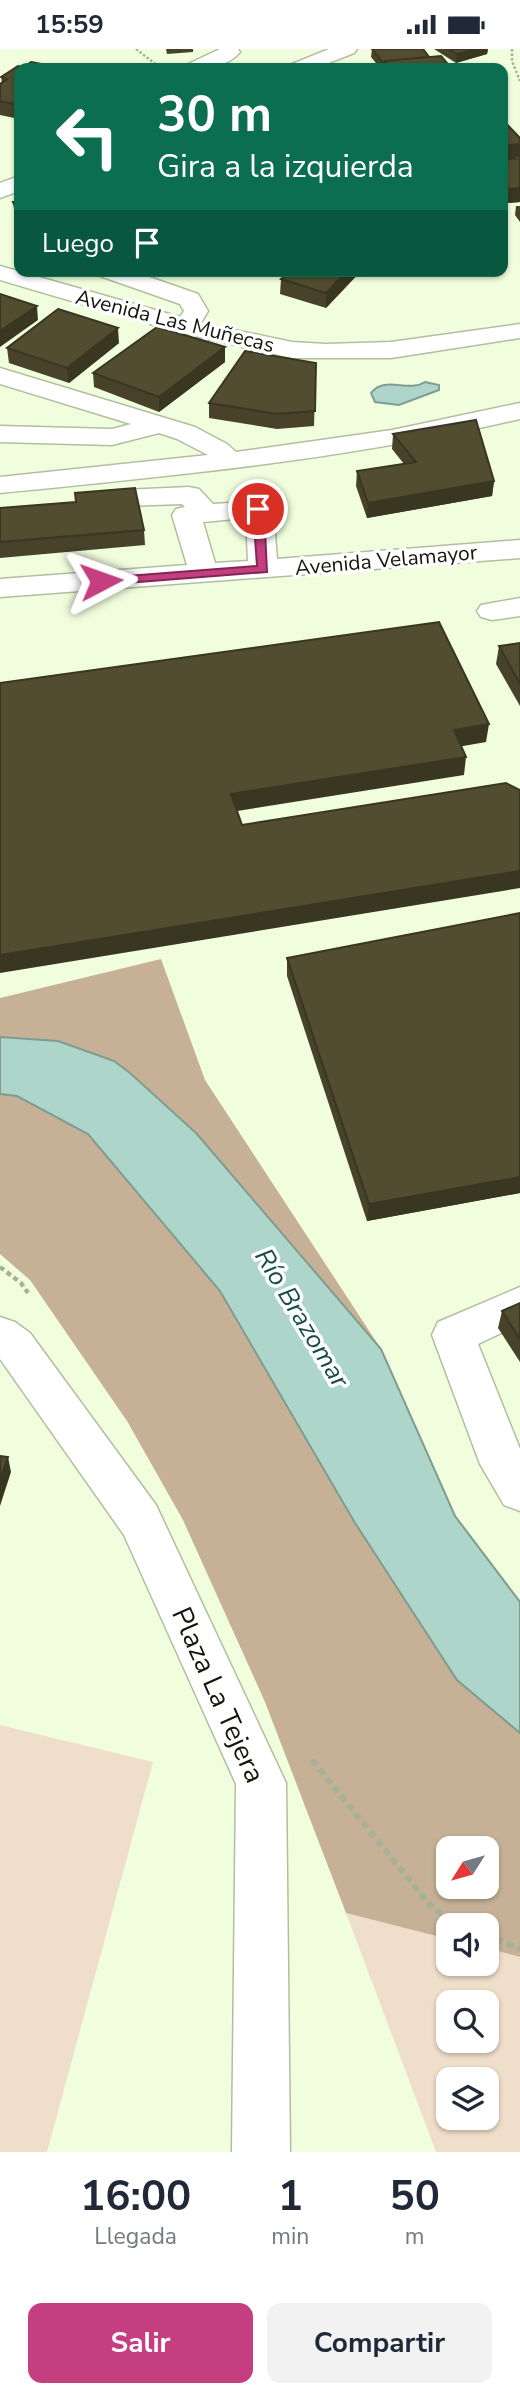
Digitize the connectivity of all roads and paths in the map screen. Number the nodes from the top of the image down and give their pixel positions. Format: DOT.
graph roads {
  1 [pos="136,49"];
  2 [pos="512,49"];
  3 [pos="230,52"];
  4 [pos="339,57"];
  5 [pos="155,63"];
  6 [pos="206,63"];
  7 [pos="317,63"];
  8 [pos="520,81"];
  9 [pos="0,273"];
  10 [pos="125,277"];
  11 [pos="186,327"];
  12 [pos="520,331"];
  13 [pos="0,376"];
  14 [pos="520,411"];
  15 [pos="160,425"];
  16 [pos="0,434"];
  17 [pos="229,461"];
  18 [pos="0,485"];
  19 [pos="0,508"];
  20 [pos="205,512"];
  21 [pos="520,549"];
  22 [pos="263,570"];
  23 [pos="203,574"];
  24 [pos="0,588"];
  25 [pos="520,1305"];
  26 [pos="0,1335"];
  27 [pos="520,1490"];
  28 [pos="499,1940"];
  29 [pos="520,1949"];
  30 [pos="261,2152"];
  1 -- 5 [label="path"];
  2 -- 8 [label="path"];
  3 -- 6 [label="street"];
  4 -- 7 [label="street"];
  9 -- 11 [label="street, Avenida Las Muñecas"];
  10 -- 11 [label="street"];
  11 -- 12 [label="street, Avenida Las Muñecas"];
  13 -- 15 [label="street"];
  14 -- 17 [label="street"];
  15 -- 16 [label="street"];
  15 -- 17 [label="street"];
  17 -- 18 [label="street"];
  19 -- 20 [label="street"];
  20 -- 22 [label="street"];
  20 -- 23 [label="street"];
  21 -- 22 [label="street, Avenida Velamayor"];
  22 -- 23 [label="street, Avenida Velamayor"];
  23 -- 24 [label="street, Avenida Velamayor"];
  25 -- 27 [label="street"];
  26 -- 30 [label="street, Plaza La Tejera"];
  28 -- 29 [label="path"];
}
